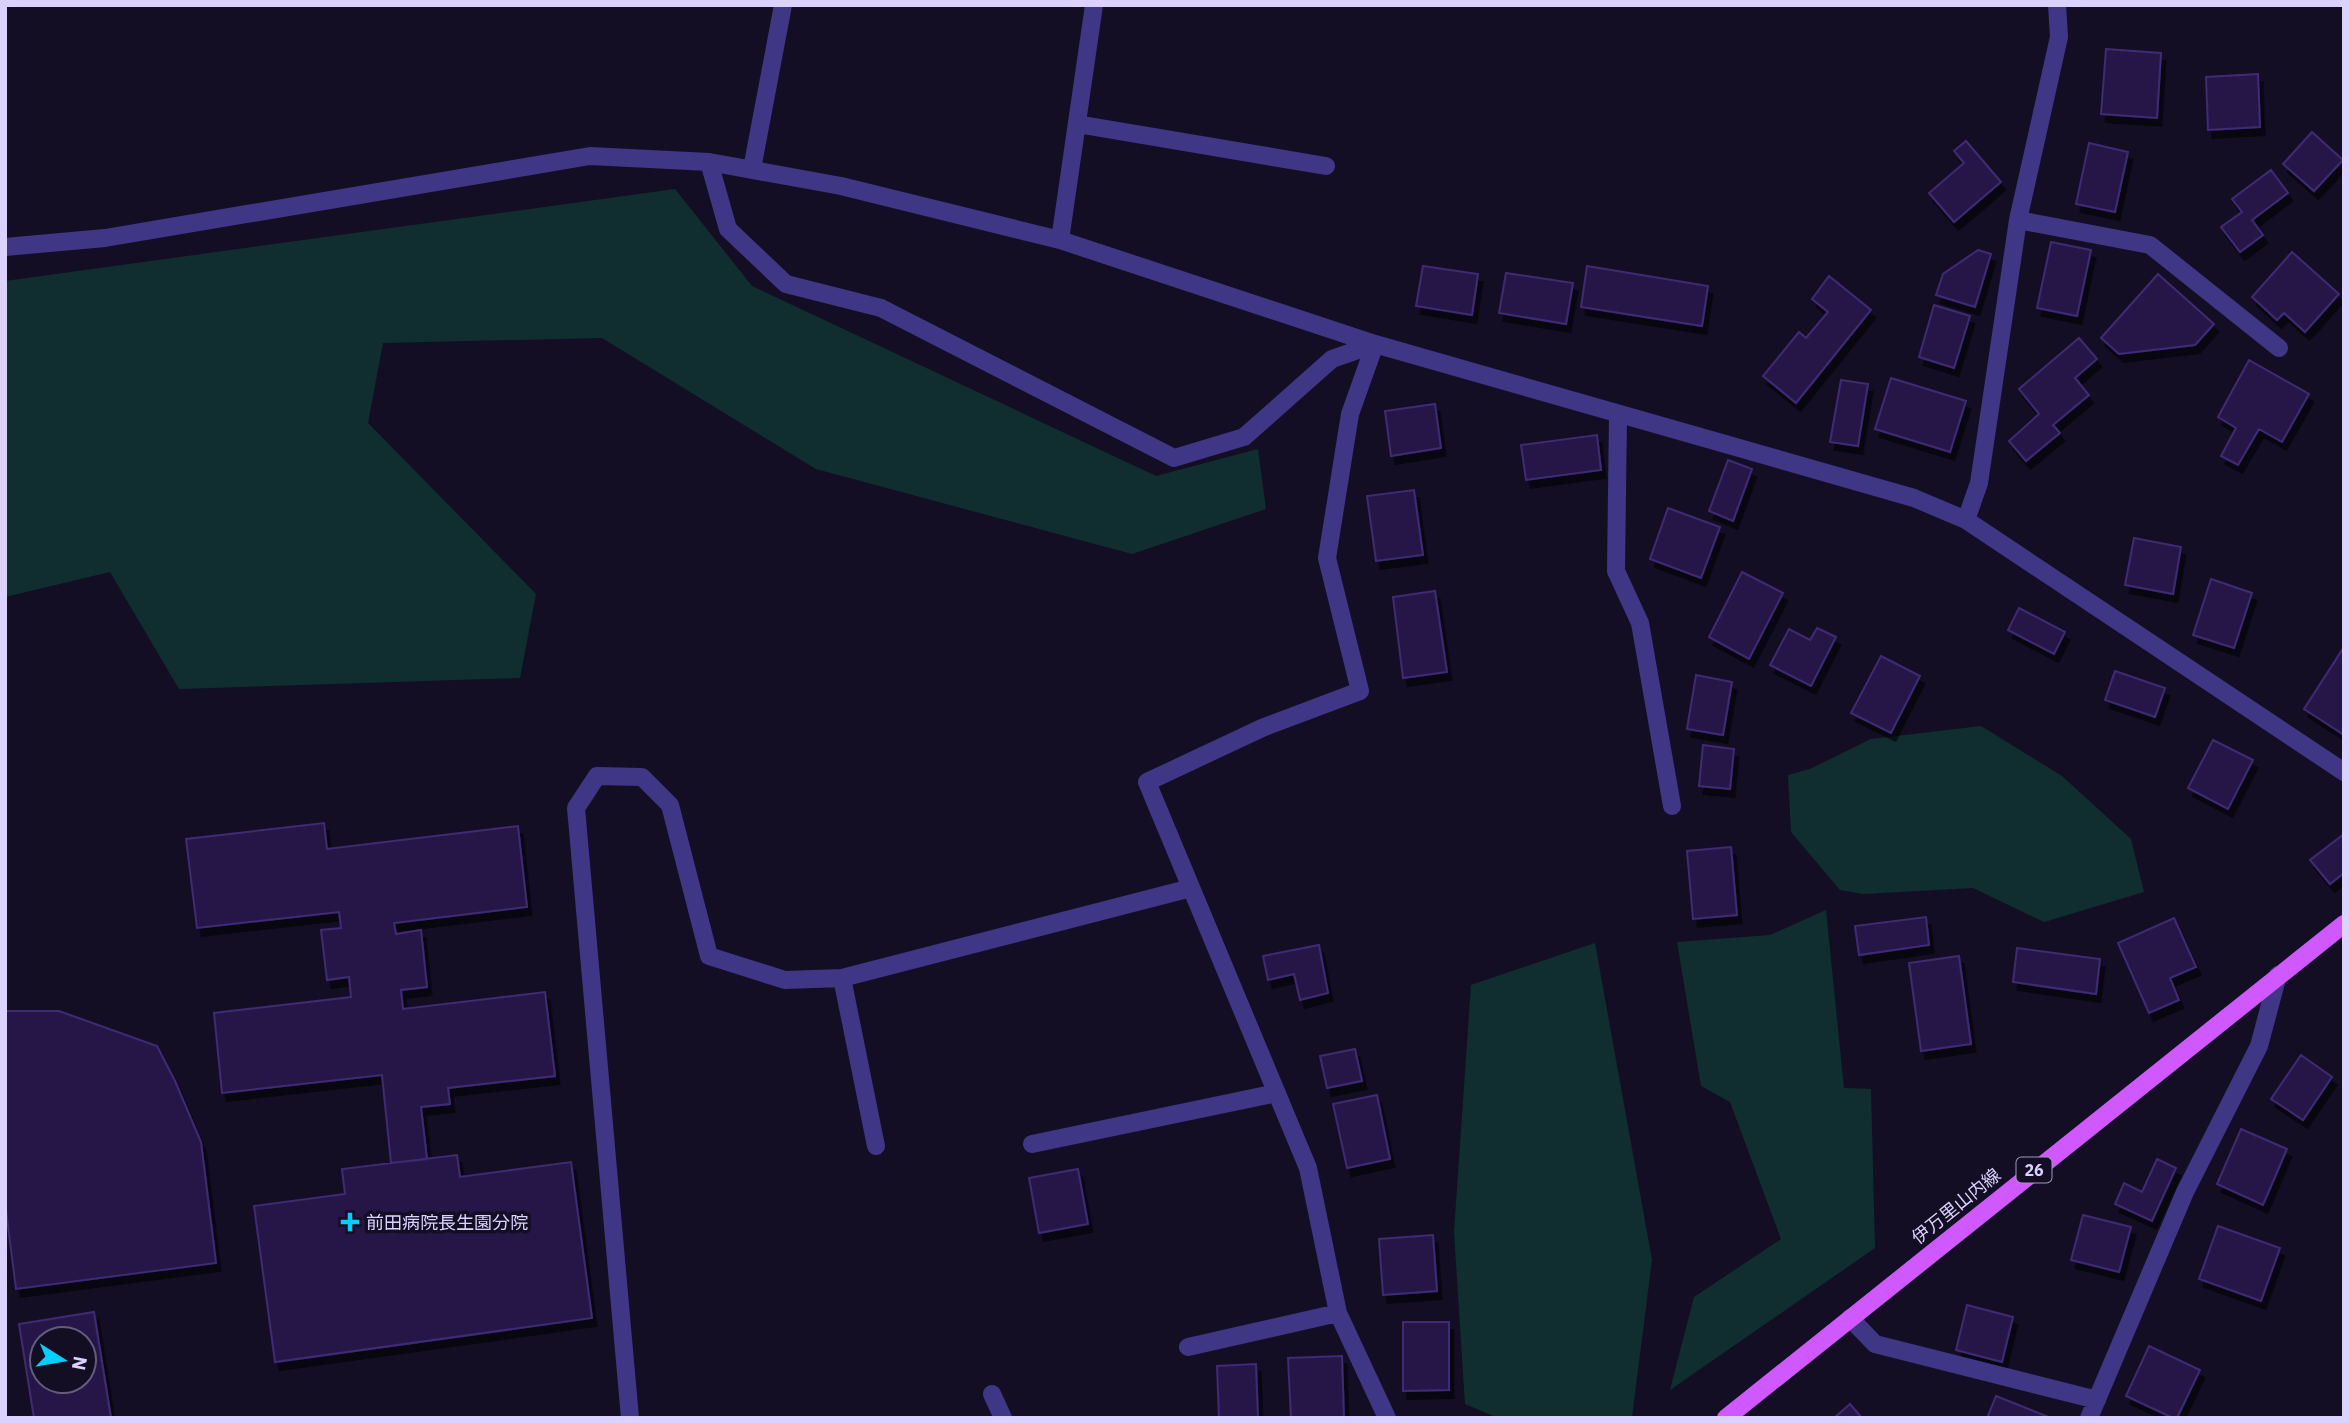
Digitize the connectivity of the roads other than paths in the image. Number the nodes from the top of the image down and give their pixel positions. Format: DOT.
graph roads {
  1 [pos="783,5"];
  2 [pos="1094,5"];
  3 [pos="2057,5"];
  4 [pos="1077,124"];
  5 [pos="709,162"];
  6 [pos="1325,166"];
  7 [pos="752,169"];
  8 [pos="2018,220"];
  9 [pos="1060,240"];
  10 [pos="5,247"];
  11 [pos="1375,344"];
  12 [pos="2279,348"];
  13 [pos="1618,414"];
  14 [pos="1966,520"];
  15 [pos="2344,772"];
  16 [pos="1672,806"];
  17 [pos="1191,888"];
  18 [pos="2344,924"];
  19 [pos="2278,975"];
  20 [pos="842,978"];
  21 [pos="1277,1093"];
  22 [pos="1032,1144"];
  23 [pos="876,1146"];
  24 [pos="1338,1313"];
  25 [pos="1850,1318"];
  26 [pos="1188,1347"];
  27 [pos="992,1394"];
  28 [pos="2097,1400"];
  29 [pos="630,1418"];
  30 [pos="1003,1418"];
  31 [pos="1387,1418"];
  32 [pos="1726,1418"];
  33 [pos="2089,1418"];
  1 -- 7 [label="street"];
  2 -- 4 [label="street"];
  3 -- 8 [label="street"];
  4 -- 6 [label="street"];
  4 -- 9 [label="street"];
  5 -- 7 [label="street"];
  5 -- 10 [label="street"];
  5 -- 11 [label="street"];
  7 -- 9 [label="street"];
  8 -- 12 [label="street"];
  8 -- 14 [label="street"];
  9 -- 11 [label="street"];
  11 -- 13 [label="street"];
  11 -- 17 [label="street"];
  13 -- 14 [label="street"];
  13 -- 16 [label="street"];
  14 -- 15 [label="street"];
  17 -- 20 [label="street"];
  17 -- 21 [label="street"];
  18 -- 19 [label="main road, 伊万里山内線 / 26"];
  19 -- 25 [label="main road, 伊万里山内線 / 26"];
  19 -- 28 [label="street"];
  20 -- 23 [label="street"];
  20 -- 29 [label="street"];
  21 -- 22 [label="street"];
  21 -- 24 [label="street"];
  24 -- 26 [label="street"];
  24 -- 31 [label="street"];
  25 -- 28 [label="street"];
  25 -- 32 [label="main road, 伊万里山内線 / 26"];
  27 -- 30 [label="street"];
  28 -- 33 [label="street"];
}
